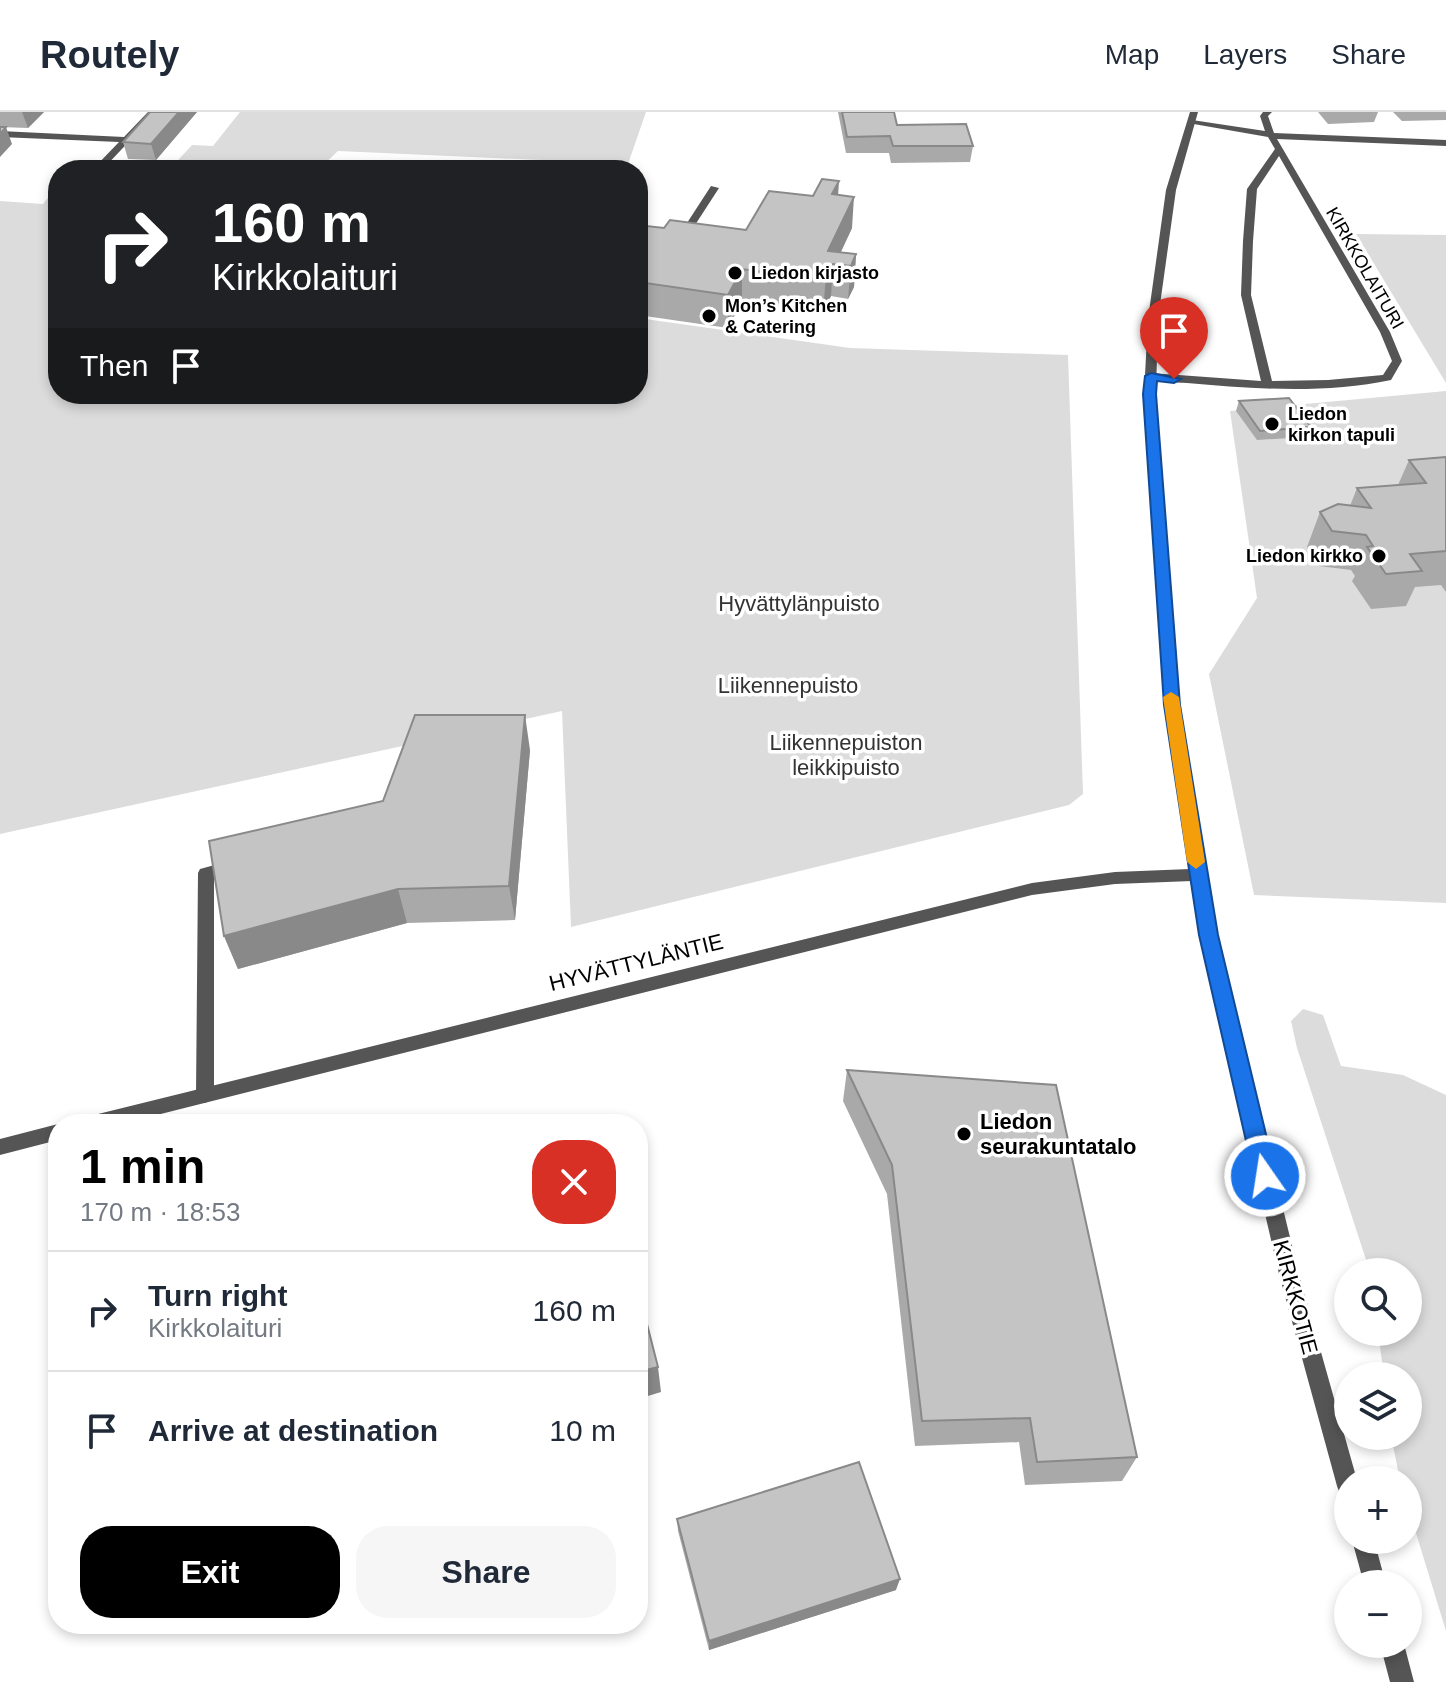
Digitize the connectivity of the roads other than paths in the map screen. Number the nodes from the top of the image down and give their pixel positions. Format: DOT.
graph roads {
  1 [pos="153,112"];
  2 [pos="1268,112"];
  3 [pos="1193,118"];
  4 [pos="0,134"];
  5 [pos="1271,136"];
  6 [pos="126,140"];
  7 [pos="1446,143"];
  8 [pos="1279,150"];
  9 [pos="107,160"];
  10 [pos="714,188"];
  11 [pos="681,240"];
  12 [pos="1151,376"];
  13 [pos="1267,385"];
  14 [pos="249,861"];
  15 [pos="1198,875"];
  16 [pos="205,1095"];
  17 [pos="130,1114"];
  18 [pos="48,1135"];
  19 [pos="0,1147"];
  20 [pos="1342,1466"];
  21 [pos="1396,1658"];
  22 [pos="1402,1682"];
  1 -- 6 [label="street"];
  2 -- 5 [label="street"];
  3 -- 5 [label="street"];
  3 -- 12 [label="street, KIRKKOTIE"];
  4 -- 6 [label="street"];
  5 -- 7 [label="street"];
  5 -- 8 [label="street, KIRKKOLAITURI"];
  6 -- 9 [label="street"];
  8 -- 13 [label="street"];
  8 -- 13 [label="street, KIRKKOLAITURI"];
  10 -- 11 [label="street"];
  12 -- 13 [label="street, KIRKKOLAITURI"];
  12 -- 15 [label="street, KIRKKOTIE"];
  14 -- 16 [label="street"];
  15 -- 16 [label="street, HYVÄTTYLÄNTIE"];
  15 -- 20 [label="street, KIRKKOTIE"];
  16 -- 17 [label="street, HYVÄTTYLÄNTIE"];
  18 -- 19 [label="street"];
  21 -- 22 [label="street"];
}
